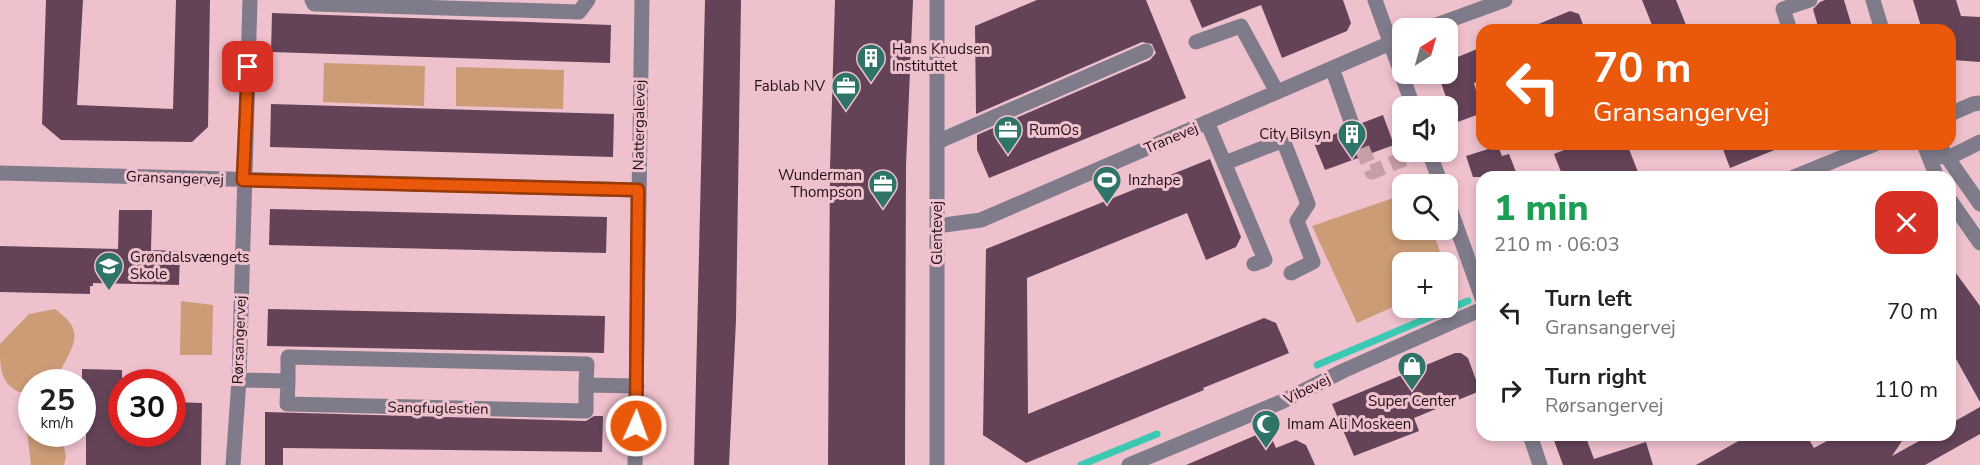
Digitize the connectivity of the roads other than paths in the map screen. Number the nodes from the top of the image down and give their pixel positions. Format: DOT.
graph roads {
  1 [pos="250,0"];
  2 [pos="312,0"];
  3 [pos="588,0"];
  4 [pos="642,0"];
  5 [pos="937,0"];
  6 [pos="1375,0"];
  7 [pos="1505,0"];
  8 [pos="1810,0"];
  9 [pos="1873,0"];
  10 [pos="1456,18"];
  11 [pos="1788,24"];
  12 [pos="1880,24"];
  13 [pos="1392,33"];
  14 [pos="1196,42"];
  15 [pos="1392,43"];
  16 [pos="1146,51"];
  17 [pos="1332,68"];
  18 [pos="1277,92"];
  19 [pos="1980,103"];
  20 [pos="1956,111"];
  21 [pos="1207,122"];
  22 [pos="1353,127"];
  23 [pos="937,142"];
  24 [pos="1980,142"];
  25 [pos="1860,150"];
  26 [pos="1926,150"];
  27 [pos="1932,150"];
  28 [pos="1942,150"];
  29 [pos="1948,158"];
  30 [pos="1225,163"];
  31 [pos="1809,171"];
  32 [pos="1935,171"];
  33 [pos="0,173"];
  34 [pos="243,180"];
  35 [pos="638,190"];
  36 [pos="1980,204"];
  37 [pos="1956,209"];
  38 [pos="937,226"];
  39 [pos="1458,231"];
  40 [pos="1980,243"];
  41 [pos="1254,264"];
  42 [pos="1291,273"];
  43 [pos="1476,281"];
  44 [pos="1476,312"];
  45 [pos="238,380"];
  46 [pos="288,381"];
  47 [pos="586,385"];
  48 [pos="637,386"];
  49 [pos="1532,441"];
  50 [pos="233,465"];
  51 [pos="635,465"];
  52 [pos="937,465"];
  53 [pos="1129,465"];
  54 [pos="1540,465"];
  1 -- 34 [label="street, Rørsangervej"];
  2 -- 3 [label="street"];
  4 -- 35 [label="street, Nattergalevej"];
  5 -- 23 [label="street, Glentevej"];
  6 -- 13 [label="street"];
  7 -- 10 [label="street"];
  8 -- 11 [label="street"];
  9 -- 12 [label="street"];
  14 -- 18 [label="street"];
  15 -- 17 [label="street, Tranevej"];
  16 -- 23 [label="street"];
  17 -- 18 [label="street, Tranevej"];
  17 -- 22 [label="street"];
  18 -- 21 [label="street, Tranevej"];
  19 -- 20 [label="street"];
  21 -- 30 [label="street"];
  21 -- 38 [label="street, Tranevej"];
  23 -- 38 [label="street, Glentevej"];
  24 -- 29 [label="street"];
  25 -- 31 [label="street"];
  26 -- 32 [label="street"];
  27 -- 29 [label="street"];
  28 -- 29 [label="street"];
  29 -- 36 [label="street"];
  30 -- 41 [label="street"];
  30 -- 42 [label="street"];
  33 -- 34 [label="street, Gransangervej"];
  34 -- 35 [label="street, Gransangervej"];
  34 -- 45 [label="street, Rørsangervej"];
  35 -- 48 [label="street, Nattergalevej"];
  37 -- 40 [label="street"];
  38 -- 52 [label="street, Glentevej"];
  39 -- 43 [label="street"];
  44 -- 53 [label="street, Vibevej"];
  45 -- 46 [label="street"];
  45 -- 50 [label="street, Rørsangervej"];
  46 -- 47 [label="street, Sangfuglestien"];
  46 -- 47 [label="street, Sangfuglestien"];
  47 -- 48 [label="street"];
  48 -- 51 [label="street, Nattergalevej"];
  49 -- 54 [label="street"];
}
